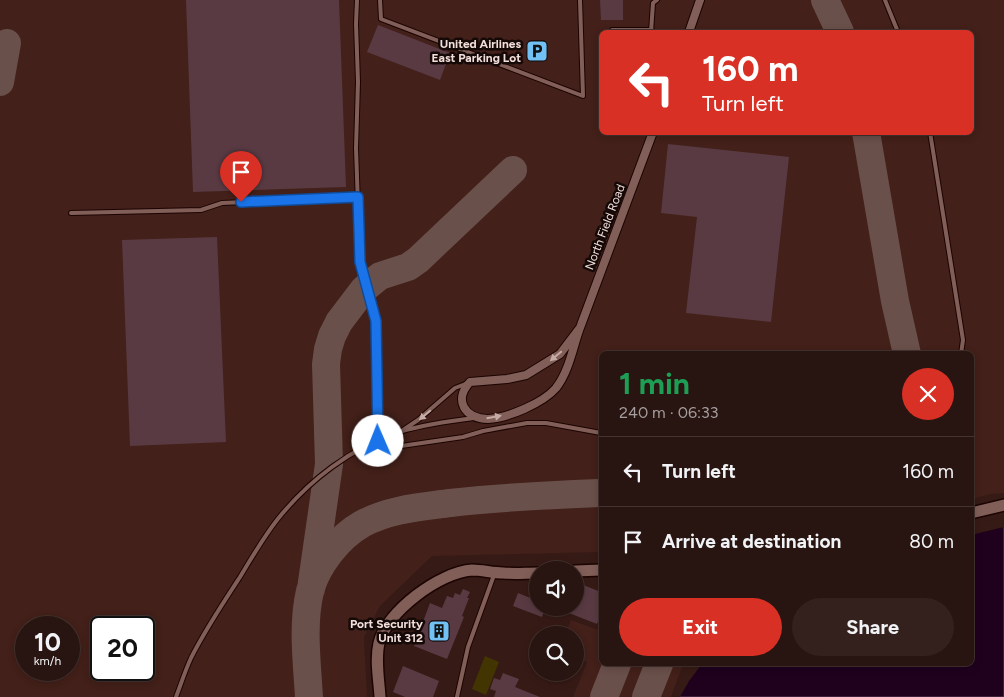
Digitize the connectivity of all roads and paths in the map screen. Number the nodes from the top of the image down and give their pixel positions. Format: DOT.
graph roads {
  1 [pos="357,0"];
  2 [pos="380,0"];
  3 [pos="580,0"];
  4 [pos="700,0"];
  5 [pos="885,0"];
  6 [pos="654,1"];
  7 [pos="652,30"];
  8 [pos="690,30"];
  9 [pos="897,30"];
  10 [pos="652,135"];
  11 [pos="930,135"];
  12 [pos="358,197"];
  13 [pos="71,213"];
  14 [pos="579,329"];
  15 [pos="961,351"];
  16 [pos="470,382"];
  17 [pos="475,418"];
  18 [pos="399,432"];
  19 [pos="599,433"];
  20 [pos="378,441"];
  21 [pos="355,453"];
  22 [pos="1004,505"];
  23 [pos="974,512"];
  24 [pos="599,570"];
  25 [pos="584,571"];
  26 [pos="495,573"];
  27 [pos="529,573"];
  28 [pos="176,697"];
  29 [pos="380,697"];
  30 [pos="457,697"];
  1 -- 12 [label="lane"];
  2 -- 3 [label="lane"];
  4 -- 8 [label="street"];
  5 -- 9 [label="lane"];
  6 -- 7 [label="lane"];
  10 -- 14 [label="street, North Field Road"];
  11 -- 15 [label="lane"];
  12 -- 13 [label="lane"];
  12 -- 20 [label="lane"];
  14 -- 16 [label="street, North Field Road, one-way"];
  17 -- 14 [label="street, North Field Road, one-way"];
  16 -- 17 [label="street"];
  16 -- 18 [label="lane, one-way"];
  17 -- 18 [label="lane"];
  18 -- 20 [label="lane"];
  19 -- 21 [label="lane"];
  20 -- 21 [label="lane"];
  21 -- 28 [label="lane"];
  22 -- 23 [label="street"];
  24 -- 25 [label="street"];
  26 -- 27 [label="street"];
  26 -- 29 [label="street"];
  26 -- 30 [label="lane"];
}
